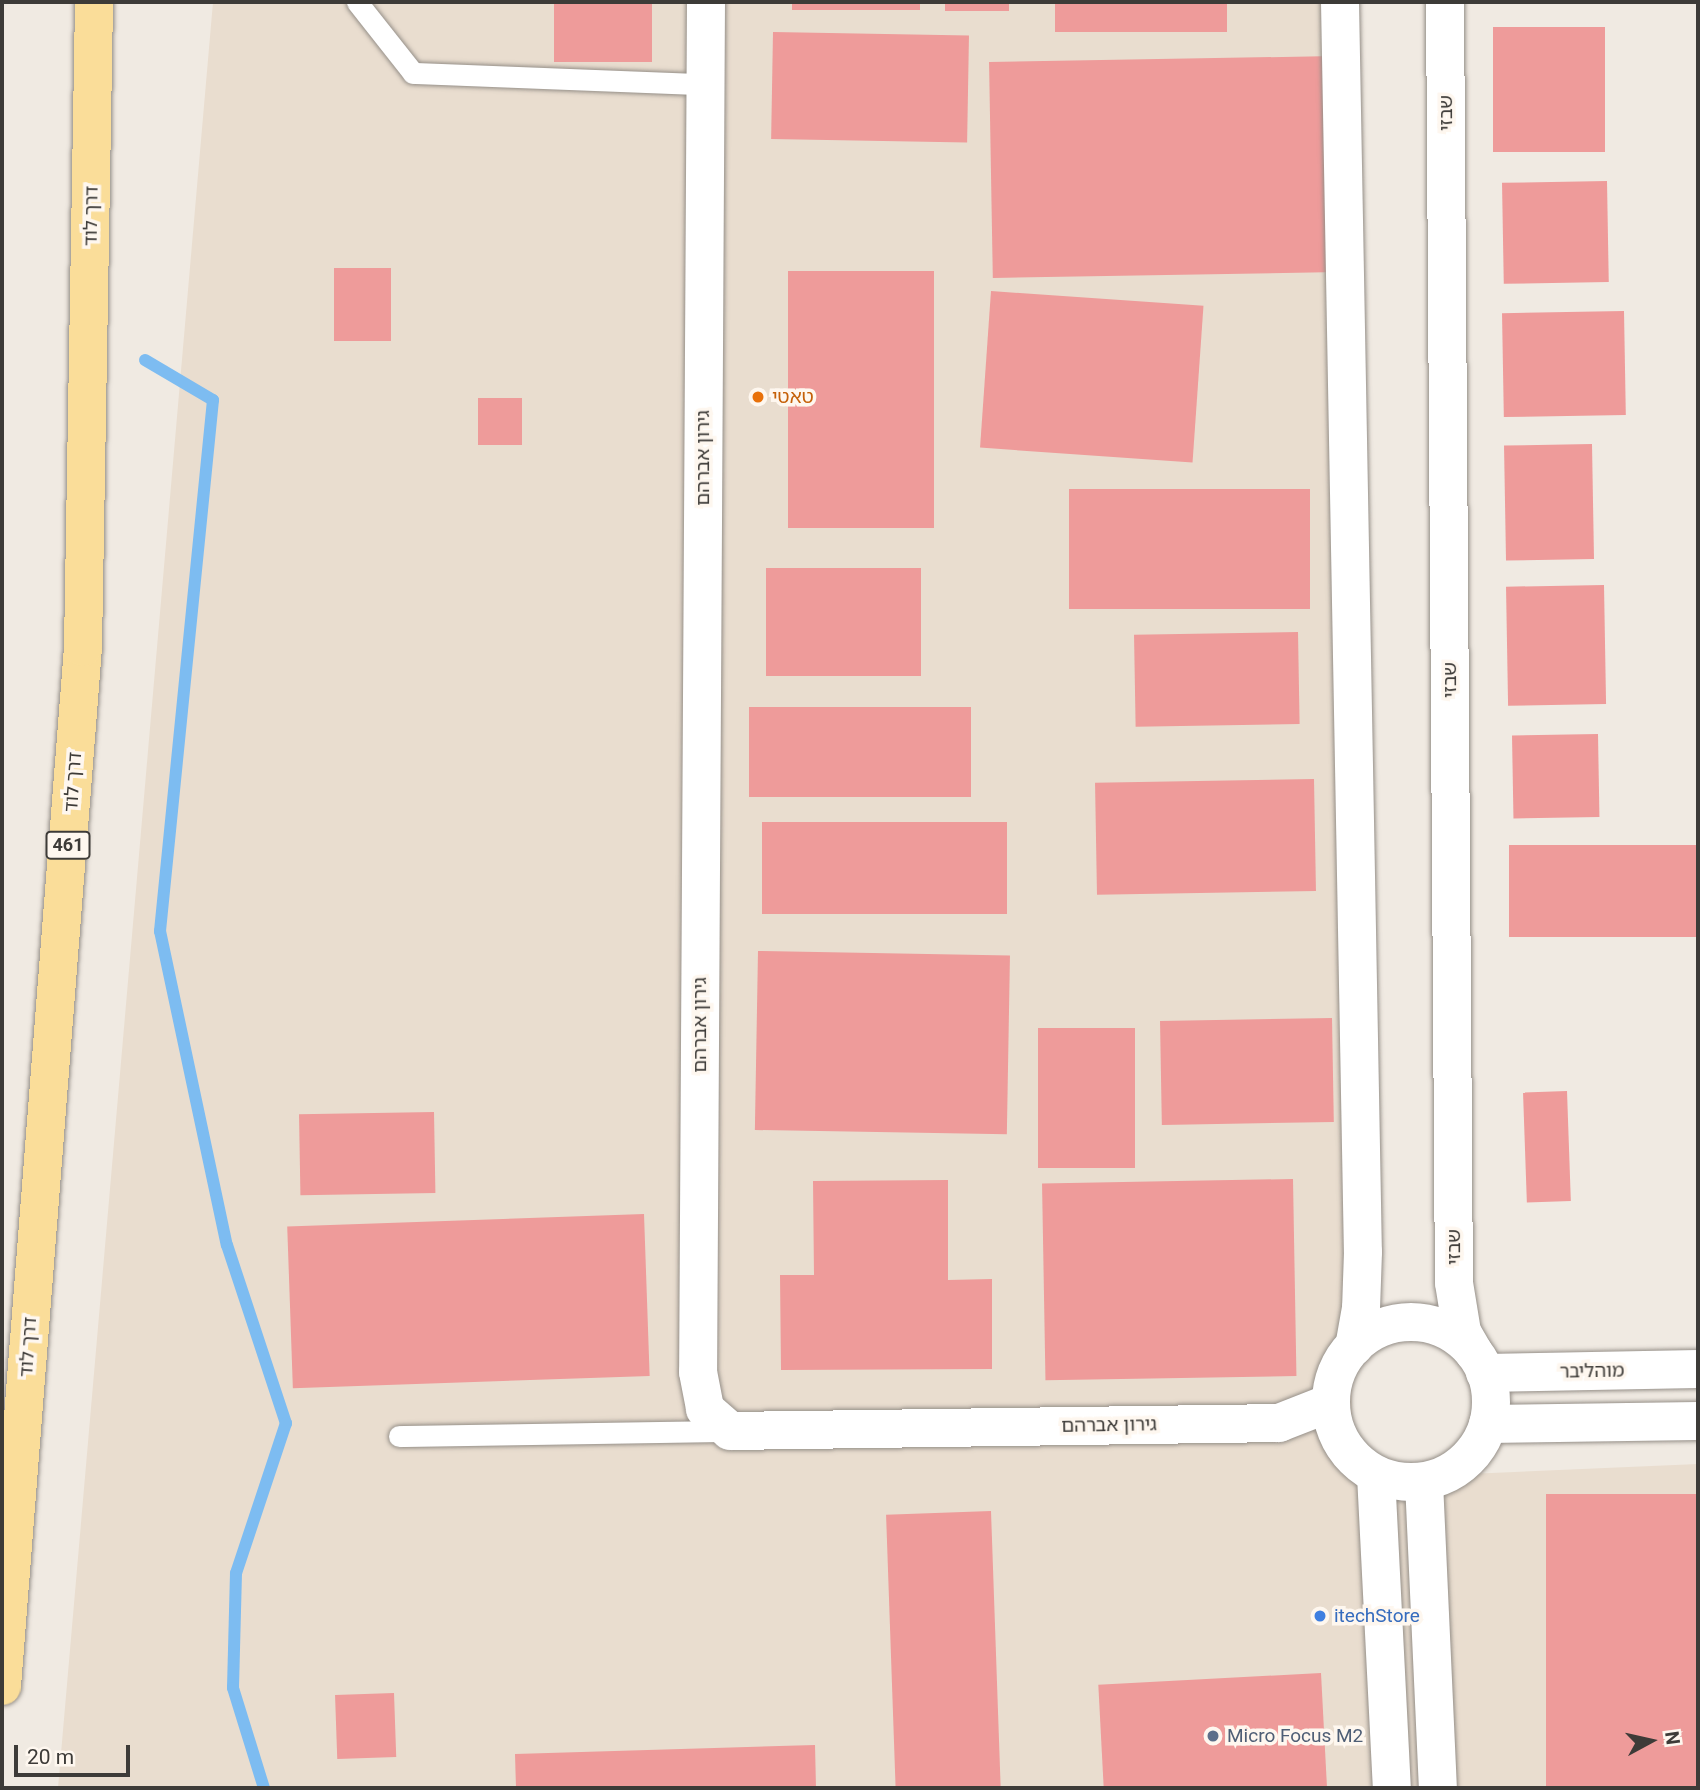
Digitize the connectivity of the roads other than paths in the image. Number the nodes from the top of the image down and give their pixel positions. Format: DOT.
graph roads {
  1 [pos="94,2"];
  2 [pos="356,2"];
  3 [pos="706,2"];
  4 [pos="1340,2"];
  5 [pos="1445,2"];
  6 [pos="706,84"];
  7 [pos="1354,1346"];
  8 [pos="1480,1363"];
  9 [pos="1698,1369"];
  10 [pos="1331,1403"];
  11 [pos="1698,1422"];
  12 [pos="1488,1424"];
  13 [pos="730,1431"];
  14 [pos="399,1436"];
  15 [pos="1377,1475"];
  16 [pos="1424,1482"];
  17 [pos="2,1686"];
  18 [pos="1392,1788"];
  19 [pos="1438,1788"];
  1 -- 17 [label="main road, דרך לוד / 461"];
  2 -- 6 [label="lane"];
  3 -- 6 [label="street, גירון אברהם"];
  4 -- 7 [label="street"];
  5 -- 8 [label="street, שבזי"];
  6 -- 13 [label="street, גירון אברהם"];
  7 -- 8 [label="street"];
  7 -- 10 [label="street"];
  8 -- 9 [label="street, מוהליבר"];
  8 -- 12 [label="street"];
  10 -- 13 [label="street, גירון אברהם"];
  10 -- 15 [label="street"];
  11 -- 12 [label="street"];
  12 -- 16 [label="street"];
  13 -- 14 [label="lane"];
  15 -- 16 [label="street"];
  15 -- 18 [label="street"];
  16 -- 19 [label="street"];
}
